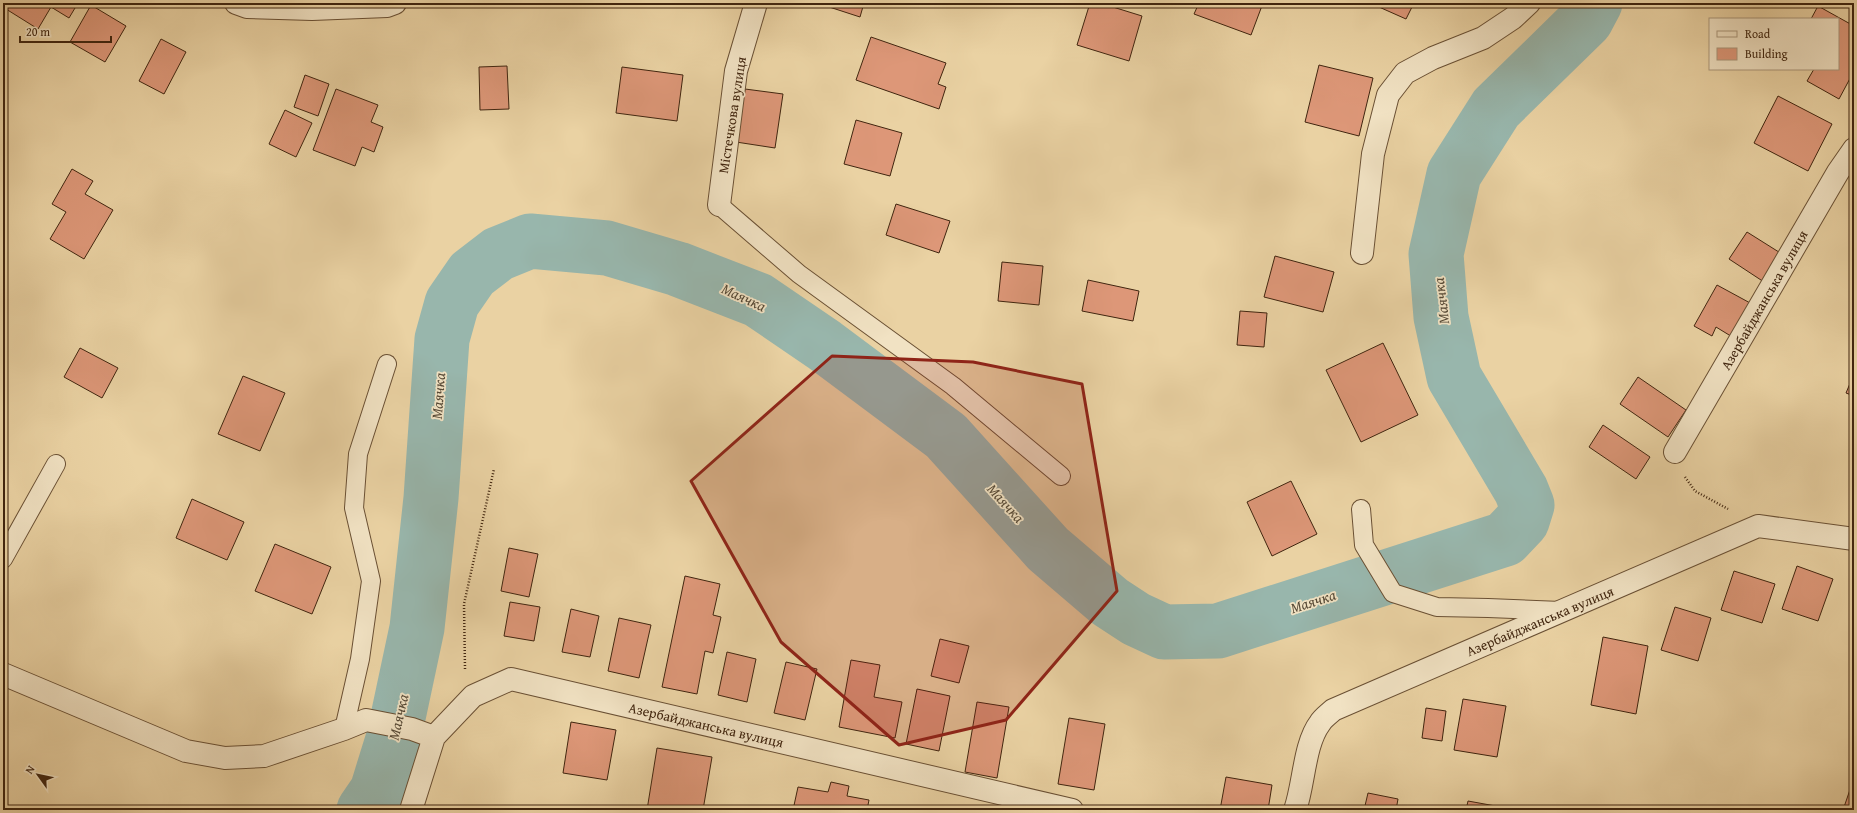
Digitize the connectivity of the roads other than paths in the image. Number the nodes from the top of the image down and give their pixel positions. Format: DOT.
graph roads {
  1 [pos="236,3"];
  2 [pos="395,3"];
  3 [pos="756,3"];
  4 [pos="1529,3"];
  5 [pos="1854,149"];
  6 [pos="719,205"];
  7 [pos="1362,253"];
  8 [pos="388,364"];
  9 [pos="1675,452"];
  10 [pos="56,464"];
  11 [pos="1061,476"];
  12 [pos="1361,509"];
  13 [pos="1854,538"];
  14 [pos="3,559"];
  15 [pos="1564,612"];
  16 [pos="3,674"];
  17 [pos="344,729"];
  18 [pos="434,737"];
  19 [pos="411,810"];
  20 [pos="1072,810"];
  21 [pos="1295,810"];
  1 -- 2 [label="street"];
  3 -- 6 [label="street, Містечкова вулиця"];
  4 -- 7 [label="street"];
  5 -- 9 [label="street, Азербайджанська вулиця"];
  6 -- 11 [label="lane"];
  8 -- 17 [label="lane"];
  10 -- 14 [label="lane"];
  12 -- 15 [label="lane"];
  13 -- 15 [label="street, Азербайджанська вулиця"];
  15 -- 21 [label="street, Азербайджанська вулиця"];
  16 -- 17 [label="street"];
  17 -- 18 [label="street"];
  18 -- 19 [label="street, Азербайджанська вулиця"];
  18 -- 20 [label="street, Азербайджанська вулиця"];
}
